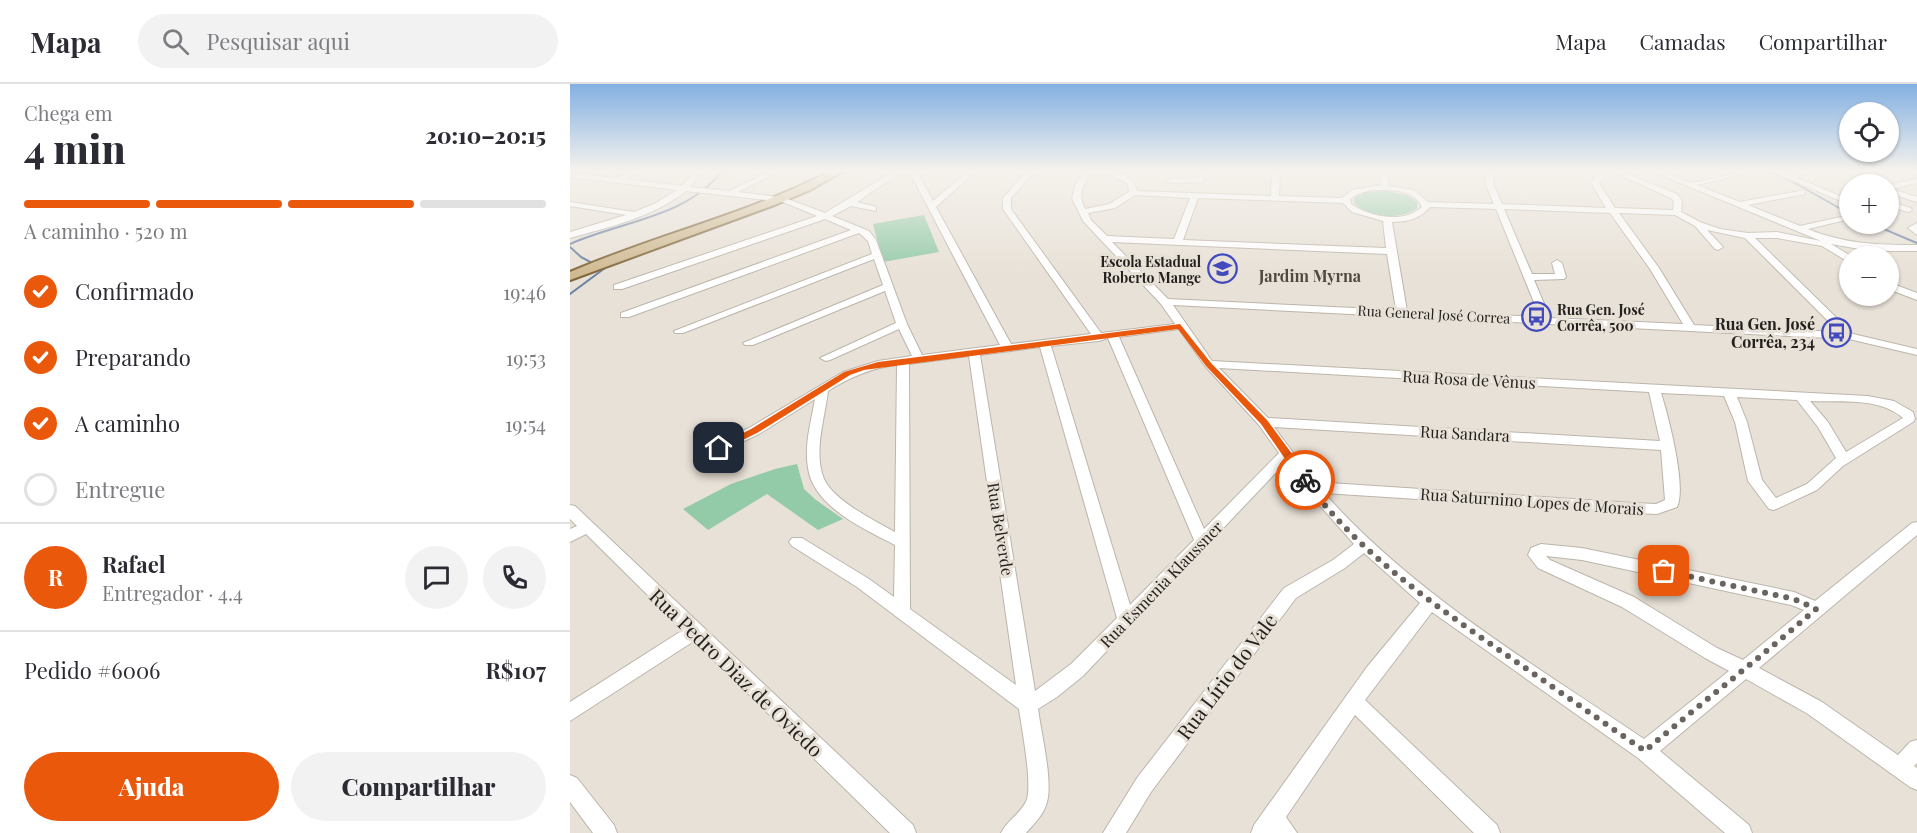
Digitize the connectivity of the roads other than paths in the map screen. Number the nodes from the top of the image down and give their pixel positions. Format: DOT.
graph roads {
  1 [pos="583,206"];
  2 [pos="657,206"];
  3 [pos="761,206"];
  4 [pos="799,206"];
  5 [pos="846,206"];
  6 [pos="859,206"];
  7 [pos="1007,206"];
  8 [pos="1079,206"];
  9 [pos="1112,206"];
  10 [pos="1191,206"];
  11 [pos="1348,206"];
  12 [pos="1426,206"];
  13 [pos="1500,206"];
  14 [pos="1609,206"];
  15 [pos="1678,206"];
  16 [pos="1738,206"];
  17 [pos="932,207"];
  18 [pos="1899,207"];
  19 [pos="873,209"];
  20 [pos="1908,210"];
  21 [pos="1612,211"];
  22 [pos="1082,212"];
  23 [pos="1677,213"];
  24 [pos="634,214"];
  25 [pos="826,216"];
  26 [pos="1839,218"];
  27 [pos="1388,219"];
  28 [pos="1697,224"];
  29 [pos="1917,226"];
  30 [pos="1798,229"];
  31 [pos="860,230"];
  32 [pos="1917,232"];
  33 [pos="570,235"];
  34 [pos="1748,236"];
  35 [pos="1105,239"];
  36 [pos="1178,241"];
  37 [pos="1827,243"];
  38 [pos="1718,247"];
  39 [pos="1917,248"];
  40 [pos="1392,251"];
  41 [pos="1839,252"];
  42 [pos="877,255"];
  43 [pos="1557,263"];
  44 [pos="570,276"];
  45 [pos="1528,277"];
  46 [pos="888,286"];
  47 [pos="618,287"];
  48 [pos="1899,290"];
  49 [pos="1917,297"];
  50 [pos="1165,302"];
  51 [pos="1402,312"];
  52 [pos="625,315"];
  53 [pos="1546,320"];
  54 [pos="902,324"];
  55 [pos="1180,326"];
  56 [pos="1690,327"];
  57 [pos="679,331"];
  58 [pos="1849,336"];
  59 [pos="1106,337"];
  60 [pos="749,343"];
  61 [pos="1045,345"];
  62 [pos="1008,349"];
  63 [pos="1917,352"];
  64 [pos="975,353"];
  65 [pos="826,358"];
  66 [pos="919,360"];
  67 [pos="903,362"];
  68 [pos="1209,364"];
  69 [pos="1654,389"];
  70 [pos="822,391"];
  71 [pos="1729,393"];
  72 [pos="1800,396"];
  73 [pos="1264,422"];
  74 [pos="1666,446"];
  75 [pos="1286,454"];
  76 [pos="701,456"];
  77 [pos="1844,460"];
  78 [pos="1311,488"];
  79 [pos="570,510"];
  80 [pos="1917,527"];
  81 [pos="578,532"];
  82 [pos="1202,541"];
  83 [pos="797,542"];
  84 [pos="902,542"];
  85 [pos="1364,545"];
  86 [pos="1430,602"];
  87 [pos="1816,609"];
  88 [pos="902,611"];
  89 [pos="1126,620"];
  90 [pos="696,631"];
  91 [pos="1746,670"];
  92 [pos="1354,702"];
  93 [pos="1028,705"];
  94 [pos="570,712"];
  95 [pos="1917,749"];
  96 [pos="1645,751"];
  97 [pos="1900,768"];
  98 [pos="1917,780"];
  99 [pos="570,785"];
  100 [pos="1274,828"];
  101 [pos="1737,832"];
  102 [pos="606,833"];
  103 [pos="905,833"];
  104 [pos="1012,833"];
  105 [pos="1113,833"];
  106 [pos="1489,833"];
  1 -- 24 [label="street"];
  2 -- 24 [label="street"];
  3 -- 44 [label="main road"];
  4 -- 25 [label="street"];
  5 -- 25 [label="street"];
  6 -- 19 [label="street"];
  7 -- 59 [label="street"];
  8 -- 22 [label="street"];
  9 -- 22 [label="street"];
  10 -- 36 [label="street"];
  11 -- 27 [label="street"];
  12 -- 27 [label="street"];
  13 -- 21 [label="street"];
  13 -- 45 [label="street"];
  14 -- 21 [label="street"];
  15 -- 23 [label="street"];
  16 -- 30 [label="street"];
  17 -- 62 [label="street"];
  18 -- 20 [label="street"];
  21 -- 23 [label="street"];
  21 -- 56 [label="street"];
  22 -- 35 [label="street"];
  23 -- 28 [label="street"];
  24 -- 33 [label="street"];
  25 -- 31 [label="street"];
  25 -- 47 [label="street"];
  26 -- 30 [label="street"];
  27 -- 40 [label="street"];
  28 -- 34 [label="street"];
  28 -- 38 [label="street"];
  29 -- 32 [label="street"];
  30 -- 37 [label="street"];
  31 -- 42 [label="street"];
  31 -- 52 [label="street"];
  34 -- 37 [label="street"];
  34 -- 58 [label="street"];
  35 -- 36 [label="street"];
  35 -- 50 [label="street"];
  36 -- 40 [label="street"];
  37 -- 39 [label="street"];
  37 -- 41 [label="street"];
  40 -- 51 [label="street"];
  42 -- 46 [label="street"];
  42 -- 57 [label="street"];
  43 -- 45 [label="street"];
  45 -- 53 [label="street"];
  46 -- 54 [label="street"];
  46 -- 60 [label="street"];
  48 -- 49 [label="street"];
  50 -- 51 [label="street, Rua General José Correa"];
  50 -- 55 [label="street"];
  51 -- 53 [label="street, Rua General José Correa"];
  53 -- 56 [label="street, Rua General José Correa"];
  54 -- 65 [label="street"];
  54 -- 66 [label="street"];
  55 -- 59 [label="street"];
  55 -- 68 [label="street"];
  56 -- 58 [label="street, Rua General José Correa"];
  58 -- 63 [label="street, Rua General José Correa"];
  59 -- 61 [label="street"];
  59 -- 82 [label="street"];
  61 -- 62 [label="street"];
  61 -- 89 [label="street"];
  62 -- 64 [label="street"];
  64 -- 66 [label="street"];
  64 -- 93 [label="street, Rua Belverde"];
  66 -- 67 [label="street"];
  67 -- 70 [label="street"];
  67 -- 84 [label="street"];
  68 -- 69 [label="street, Rua Rosa de Vênus"];
  68 -- 73 [label="street"];
  69 -- 71 [label="street, Rua Rosa de Vênus"];
  69 -- 74 [label="street, Rua Saturnino Lopes de Morais"];
  70 -- 76 [label="street"];
  70 -- 84 [label="street"];
  71 -- 72 [label="street, Rua Rosa de Vênus"];
  71 -- 77 [label="street, Rua Rosa de Vênus"];
  72 -- 77 [label="street"];
  72 -- 77 [label="street, Rua Rosa de Vênus"];
  73 -- 74 [label="street, Rua Sandara"];
  73 -- 75 [label="street"];
  74 -- 78 [label="street, Rua Saturnino Lopes de Morais"];
  75 -- 78 [label="street"];
  75 -- 82 [label="street, Rua Esmenia Klaussner"];
  78 -- 85 [label="street"];
  79 -- 81 [label="street, Rua Pedro Diaz de Oviedo"];
  80 -- 87 [label="street"];
  81 -- 90 [label="street, Rua Pedro Diaz de Oviedo"];
  82 -- 89 [label="street, Rua Esmenia Klaussner"];
  83 -- 88 [label="street"];
  84 -- 88 [label="street"];
  85 -- 86 [label="street"];
  85 -- 105 [label="street, Rua Lírio do Vale"];
  86 -- 92 [label="street"];
  86 -- 96 [label="street"];
  87 -- 91 [label="street"];
  87 -- 91 [label="street"];
  88 -- 93 [label="street"];
  89 -- 93 [label="street, Rua Esmenia Klaussner"];
  90 -- 94 [label="street"];
  90 -- 103 [label="street, Rua Pedro Diaz de Oviedo"];
  91 -- 96 [label="street"];
  91 -- 97 [label="street"];
  92 -- 100 [label="street"];
  92 -- 106 [label="street"];
  93 -- 104 [label="street, Rua Belverde"];
  95 -- 97 [label="street"];
  96 -- 101 [label="street"];
  97 -- 98 [label="street"];
  99 -- 102 [label="street"];
}
